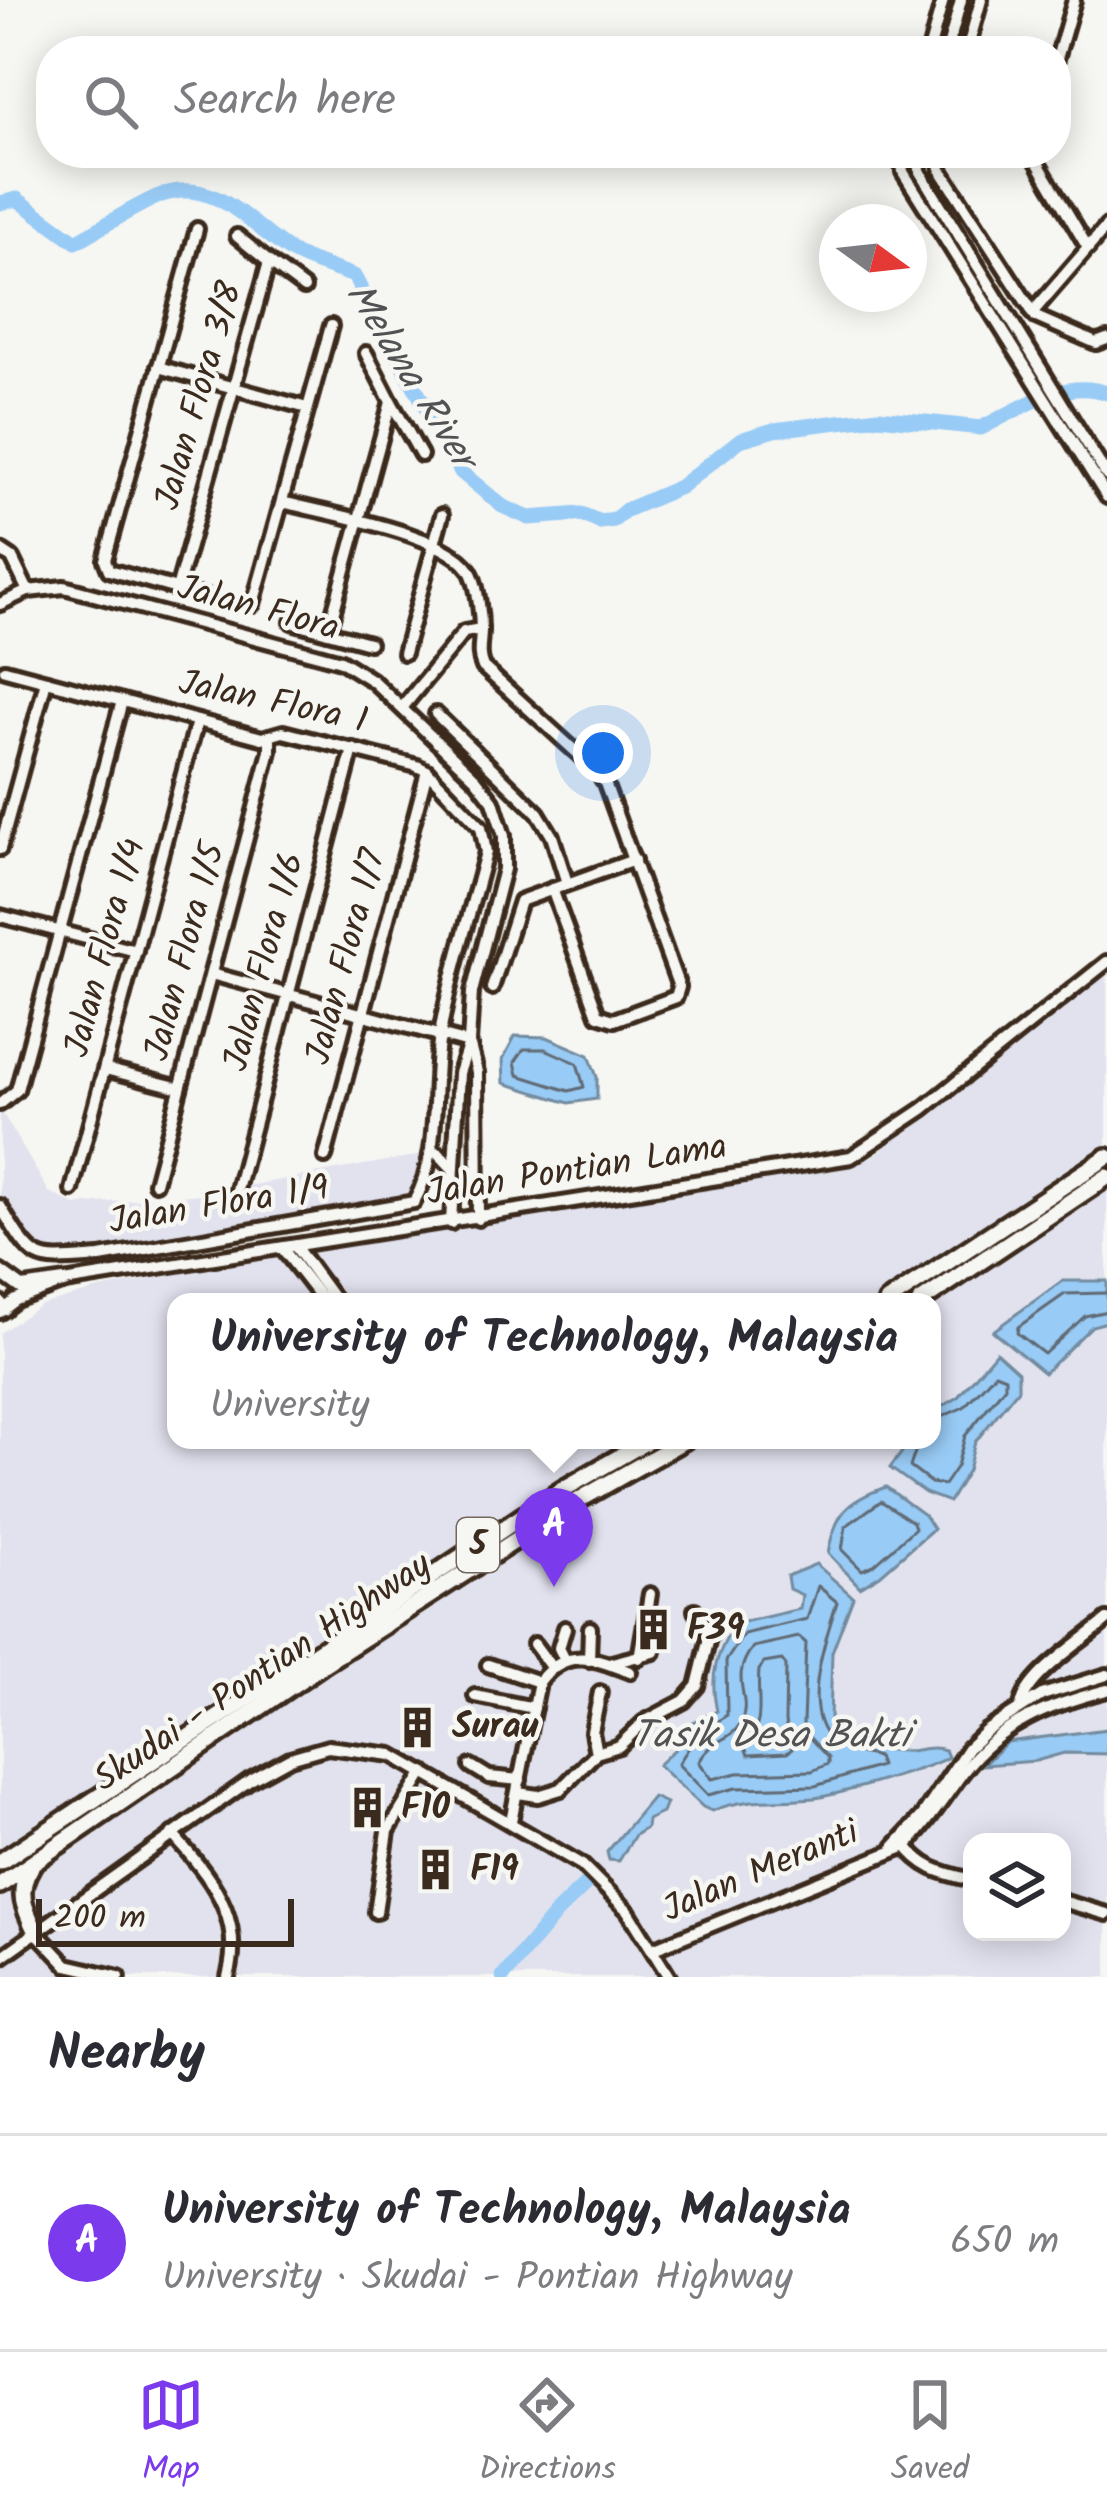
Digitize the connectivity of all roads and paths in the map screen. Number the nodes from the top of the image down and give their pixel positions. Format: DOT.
graph roads {
  1 [pos="943,0"];
  2 [pos="961,0"];
  3 [pos="981,0"];
  4 [pos="1074,0"];
  5 [pos="933,36"];
  6 [pos="951,36"];
  7 [pos="971,36"];
  8 [pos="1064,36"];
  9 [pos="903,168"];
  10 [pos="920,168"];
  11 [pos="941,168"];
  12 [pos="1041,168"];
  13 [pos="1107,226"];
  14 [pos="197,229"];
  15 [pos="237,236"];
  16 [pos="1088,248"];
  17 [pos="269,262"];
  18 [pos="304,288"];
  19 [pos="1032,313"];
  20 [pos="331,326"];
  21 [pos="1103,341"];
  22 [pos="366,353"];
  23 [pos="158,367"];
  24 [pos="1046,387"];
  25 [pos="233,388"];
  26 [pos="391,402"];
  27 [pos="307,409"];
  28 [pos="1064,415"];
  29 [pos="421,455"];
  30 [pos="1107,476"];
  31 [pos="1107,497"];
  32 [pos="283,502"];
  33 [pos="442,515"];
  34 [pos="358,523"];
  35 [pos="435,543"];
  36 [pos="0,550"];
  37 [pos="177,589"];
  38 [pos="28,591"];
  39 [pos="216,600"];
  40 [pos="0,604"];
  41 [pos="253,604"];
  42 [pos="292,622"];
  43 [pos="482,629"];
  44 [pos="328,632"];
  45 [pos="369,644"];
  46 [pos="404,653"];
  47 [pos="5,670"];
  48 [pos="46,681"];
  49 [pos="122,701"];
  50 [pos="402,708"];
  51 [pos="436,714"];
  52 [pos="197,721"];
  53 [pos="270,736"];
  54 [pos="353,749"];
  55 [pos="427,771"];
  56 [pos="0,849"];
  57 [pos="634,860"];
  58 [pos="567,883"];
  59 [pos="552,889"];
  60 [pos="0,916"];
  61 [pos="60,932"];
  62 [pos="136,951"];
  63 [pos="1107,962"];
  64 [pos="211,974"];
  65 [pos="492,988"];
  66 [pos="288,994"];
  67 [pos="363,1014"];
  68 [pos="440,1035"];
  69 [pos="469,1043"];
  70 [pos="105,1069"];
  71 [pos="181,1088"];
  72 [pos="0,1104"];
  73 [pos="454,1143"];
  74 [pos="434,1154"];
  75 [pos="325,1157"];
  76 [pos="1107,1157"];
  77 [pos="453,1172"];
  78 [pos="1107,1177"];
  79 [pos="155,1183"];
  80 [pos="72,1190"];
  81 [pos="237,1190"];
  82 [pos="0,1206"];
  83 [pos="478,1219"];
  84 [pos="451,1223"];
  85 [pos="288,1247"];
  86 [pos="0,1272"];
  87 [pos="64,1282"];
  88 [pos="318,1293"];
  89 [pos="328,1293"];
  90 [pos="901,1293"];
  91 [pos="933,1293"];
  92 [pos="16,1300"];
  93 [pos="1,1308"];
  94 [pos="633,1449"];
  95 [pos="669,1449"];
  96 [pos="650,1594"];
  97 [pos="695,1610"];
  98 [pos="1107,1620"];
  99 [pos="565,1628"];
  100 [pos="590,1628"];
  101 [pos="534,1644"];
  102 [pos="653,1652"];
  103 [pos="638,1658"];
  104 [pos="565,1660"];
  105 [pos="590,1660"];
  106 [pos="609,1664"];
  107 [pos="488,1665"];
  108 [pos="551,1667"];
  109 [pos="630,1672"];
  110 [pos="1107,1675"];
  111 [pos="539,1682"];
  112 [pos="1107,1690"];
  113 [pos="600,1692"];
  114 [pos="475,1696"];
  115 [pos="1021,1707"];
  116 [pos="534,1708"];
  117 [pos="596,1754"];
  118 [pos="471,1766"];
  119 [pos="424,1772"];
  120 [pos="519,1787"];
  121 [pos="511,1821"];
  122 [pos="172,1834"];
  123 [pos="904,1842"];
  124 [pos="0,1862"];
  125 [pos="32,1865"];
  126 [pos="963,1878"];
  127 [pos="0,1885"];
  128 [pos="1071,1904"];
  129 [pos="376,1912"];
  130 [pos="1107,1914"];
  131 [pos="35,1932"];
  132 [pos="653,1949"];
  133 [pos="0,1958"];
  134 [pos="119,1977"];
  135 [pos="227,1977"];
  136 [pos="669,1977"];
  1 -- 5 [label="street"];
  2 -- 6 [label="street"];
  3 -- 7 [label="street"];
  4 -- 8 [label="street"];
  9 -- 24 [label="street"];
  10 -- 24 [label="street"];
  11 -- 19 [label="street"];
  12 -- 16 [label="street"];
  13 -- 16 [label="street"];
  14 -- 23 [label="street"];
  15 -- 17 [label="street"];
  16 -- 19 [label="street"];
  17 -- 18 [label="street, Jalan Flora 3/8"];
  17 -- 25 [label="street, Jalan Flora 3/8"];
  19 -- 21 [label="street"];
  20 -- 27 [label="street"];
  22 -- 26 [label="street"];
  23 -- 25 [label="street"];
  23 -- 37 [label="street"];
  24 -- 28 [label="street"];
  25 -- 27 [label="street"];
  25 -- 37 [label="street, Jalan Flora 3/8"];
  26 -- 29 [label="street"];
  26 -- 34 [label="street"];
  27 -- 32 [label="street"];
  28 -- 30 [label="street"];
  28 -- 31 [label="street"];
  32 -- 34 [label="street"];
  32 -- 41 [label="street"];
  33 -- 35 [label="street"];
  34 -- 35 [label="street"];
  34 -- 44 [label="street"];
  35 -- 43 [label="street"];
  35 -- 46 [label="street"];
  36 -- 38 [label="street"];
  37 -- 39 [label="street"];
  38 -- 40 [label="street, Jalan Flora"];
  38 -- 50 [label="street, Jalan Flora"];
  42 -- 44 [label="street"];
  43 -- 50 [label="street"];
  43 -- 57 [label="street"];
  44 -- 45 [label="street"];
  47 -- 48 [label="street, Jalan Flora 1"];
  48 -- 49 [label="street, Jalan Flora 1"];
  48 -- 56 [label="street"];
  49 -- 52 [label="street, Jalan Flora 1"];
  49 -- 61 [label="street"];
  50 -- 69 [label="street, Jalan Flora"];
  51 -- 58 [label="street"];
  52 -- 53 [label="street, Jalan Flora 1"];
  52 -- 62 [label="street, Jalan Flora 1/4"];
  53 -- 54 [label="street, Jalan Flora 1"];
  53 -- 64 [label="street, Jalan Flora 1/5"];
  54 -- 55 [label="street, Jalan Flora 1"];
  54 -- 66 [label="street, Jalan Flora 1/6"];
  55 -- 67 [label="street, Jalan Flora 1/7"];
  55 -- 68 [label="street, Jalan Flora 1"];
  57 -- 58 [label="street"];
  57 -- 59 [label="street"];
  58 -- 59 [label="street"];
  59 -- 65 [label="street"];
  60 -- 61 [label="street"];
  61 -- 62 [label="street"];
  61 -- 72 [label="street"];
  62 -- 70 [label="street, Jalan Flora 1/4"];
  63 -- 83 [label="street, Jalan Pontian Lama"];
  64 -- 66 [label="street"];
  64 -- 71 [label="street, Jalan Flora 1/5"];
  66 -- 67 [label="street"];
  66 -- 81 [label="street, Jalan Flora 1/6"];
  67 -- 68 [label="street"];
  67 -- 75 [label="street, Jalan Flora 1/7"];
  68 -- 69 [label="street"];
  68 -- 74 [label="street"];
  69 -- 73 [label="street, Jalan Flora"];
  69 -- 83 [label="street, Jalan Flora"];
  70 -- 71 [label="street"];
  70 -- 80 [label="street, Jalan Flora 1/4"];
  71 -- 79 [label="street, Jalan Flora 1/5"];
  73 -- 74 [label="street"];
  73 -- 77 [label="street, Jalan Flora"];
  74 -- 77 [label="street"];
  74 -- 82 [label="street, Jalan Flora 1/9"];
  76 -- 90 [label="highway"];
  77 -- 84 [label="street, Jalan Flora"];
  78 -- 91 [label="highway"];
  83 -- 84 [label="street, Jalan Pontian Lama"];
  84 -- 85 [label="street, Jalan Pontian Lama"];
  85 -- 87 [label="street, Jalan Pontian Lama"];
  85 -- 88 [label="street"];
  85 -- 89 [label="street"];
  86 -- 87 [label="main road"];
  86 -- 92 [label="main road"];
  87 -- 92 [label="street, Jalan Pontian Lama"];
  92 -- 93 [label="street, Jalan Pontian Lama"];
  94 -- 124 [label="highway, Skudai - Pontian Highway / 5"];
  95 -- 125 [label="highway, Skudai - Pontian Highway / 5"];
  96 -- 103 [label="street"];
  97 -- 117 [label="street"];
  98 -- 115 [label="street"];
  99 -- 104 [label="street"];
  100 -- 105 [label="street"];
  101 -- 108 [label="street"];
  102 -- 103 [label="street"];
  103 -- 106 [label="street"];
  104 -- 105 [label="street"];
  104 -- 108 [label="street"];
  105 -- 106 [label="street"];
  106 -- 109 [label="street"];
  107 -- 111 [label="street"];
  108 -- 111 [label="street"];
  110 -- 115 [label="street, Jalan Meranti"];
  111 -- 116 [label="street"];
  112 -- 123 [label="street, Jalan Meranti"];
  113 -- 117 [label="street"];
  114 -- 116 [label="street"];
  115 -- 123 [label="street, Jalan Meranti"];
  116 -- 120 [label="street"];
  117 -- 120 [label="street"];
  118 -- 120 [label="street"];
  119 -- 121 [label="street, Jalan Meranti"];
  119 -- 122 [label="street, Jalan Meranti"];
  119 -- 129 [label="street"];
  120 -- 121 [label="street"];
  121 -- 132 [label="street, Jalan Meranti"];
  122 -- 131 [label="street, Jalan Meranti"];
  122 -- 135 [label="street"];
  123 -- 126 [label="street"];
  123 -- 132 [label="street, Jalan Meranti"];
  125 -- 127 [label="highway, Skudai - Pontian Highway / 5"];
  125 -- 131 [label="highway"];
  128 -- 130 [label="street"];
  131 -- 133 [label="street, Jalan Meranti"];
  131 -- 134 [label="street"];
  132 -- 136 [label="street, Jalan Meranti"];
}
